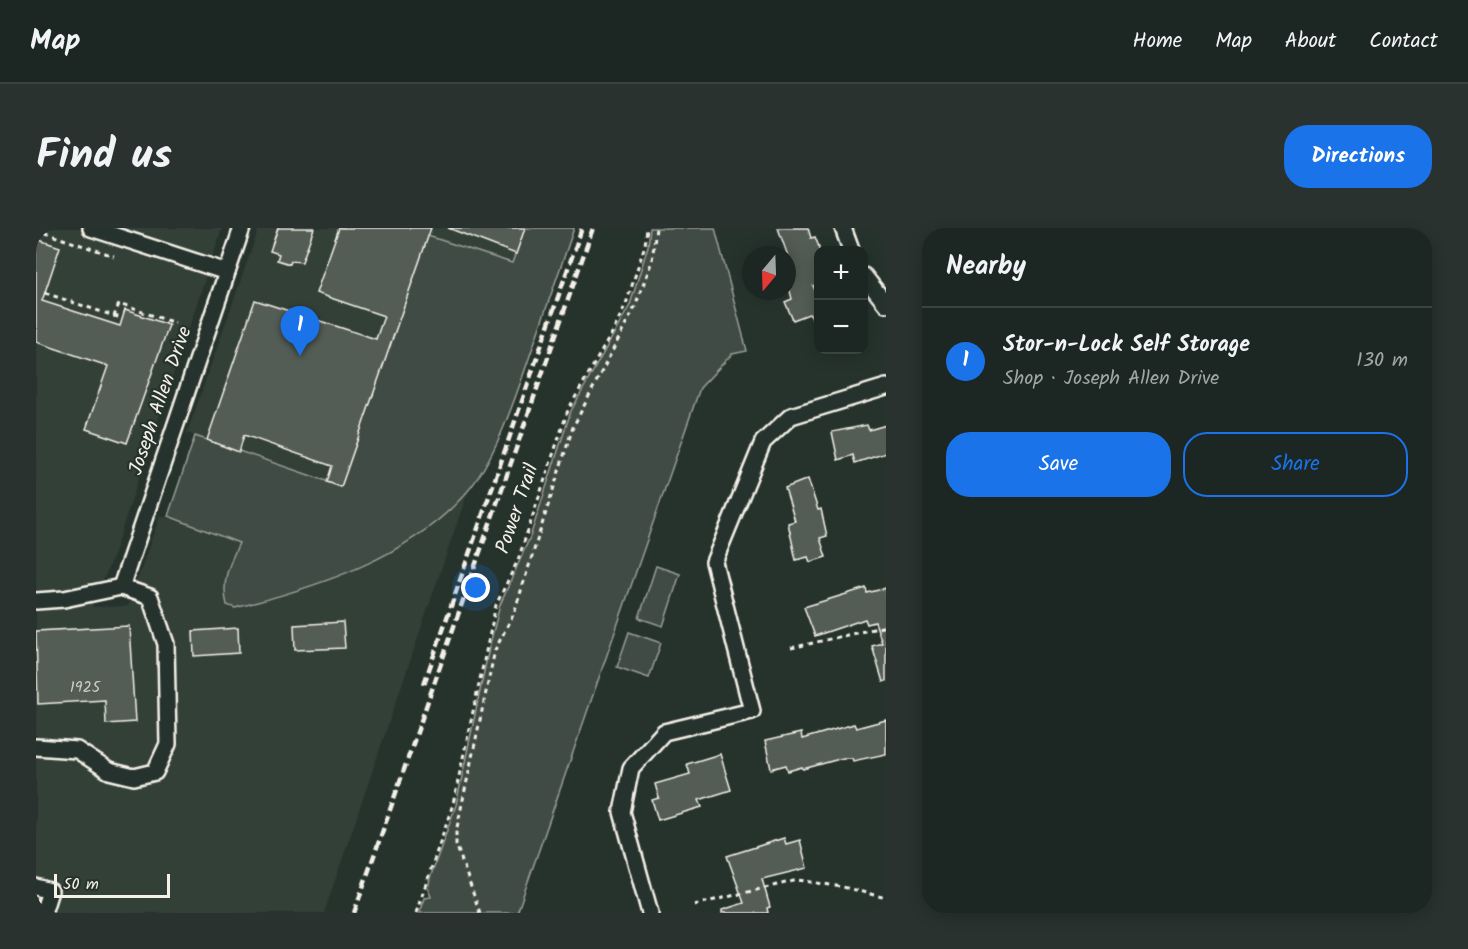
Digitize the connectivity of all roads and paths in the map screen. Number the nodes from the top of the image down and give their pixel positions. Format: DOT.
graph roads {
  1 [pos="91,228"];
  2 [pos="242,228"];
  3 [pos="647,228"];
  4 [pos="656,228"];
  5 [pos="843,228"];
  6 [pos="36,230"];
  7 [pos="132,234"];
  8 [pos="850,246"];
  9 [pos="114,256"];
  10 [pos="226,272"];
  11 [pos="868,282"];
  12 [pos="45,293"];
  13 [pos="886,304"];
  14 [pos="114,316"];
  15 [pos="122,318"];
  16 [pos="176,323"];
  17 [pos="886,387"];
  18 [pos="121,587"];
  19 [pos="36,601"];
  20 [pos="886,626"];
  21 [pos="791,648"];
  22 [pos="36,747"];
  23 [pos="36,887"];
  24 [pos="886,898"];
  25 [pos="694,905"];
  26 [pos="43,913"];
  27 [pos="416,913"];
  28 [pos="480,913"];
  29 [pos="650,913"];
  1 -- 7 [label="street"];
  2 -- 10 [label="street, Joseph Allen Drive"];
  3 -- 27 [label="path, Power Trail"];
  4 -- 28 [label="path"];
  5 -- 8 [label="street"];
  6 -- 9 [label="path"];
  7 -- 10 [label="street"];
  10 -- 18 [label="street, Joseph Allen Drive"];
  11 -- 13 [label="street"];
  12 -- 14 [label="path"];
  14 -- 15 [label="path"];
  14 -- 16 [label="path"];
  17 -- 29 [label="street"];
  18 -- 19 [label="street"];
  18 -- 22 [label="street"];
  20 -- 21 [label="path"];
  23 -- 26 [label="street"];
  24 -- 25 [label="path"];
}
